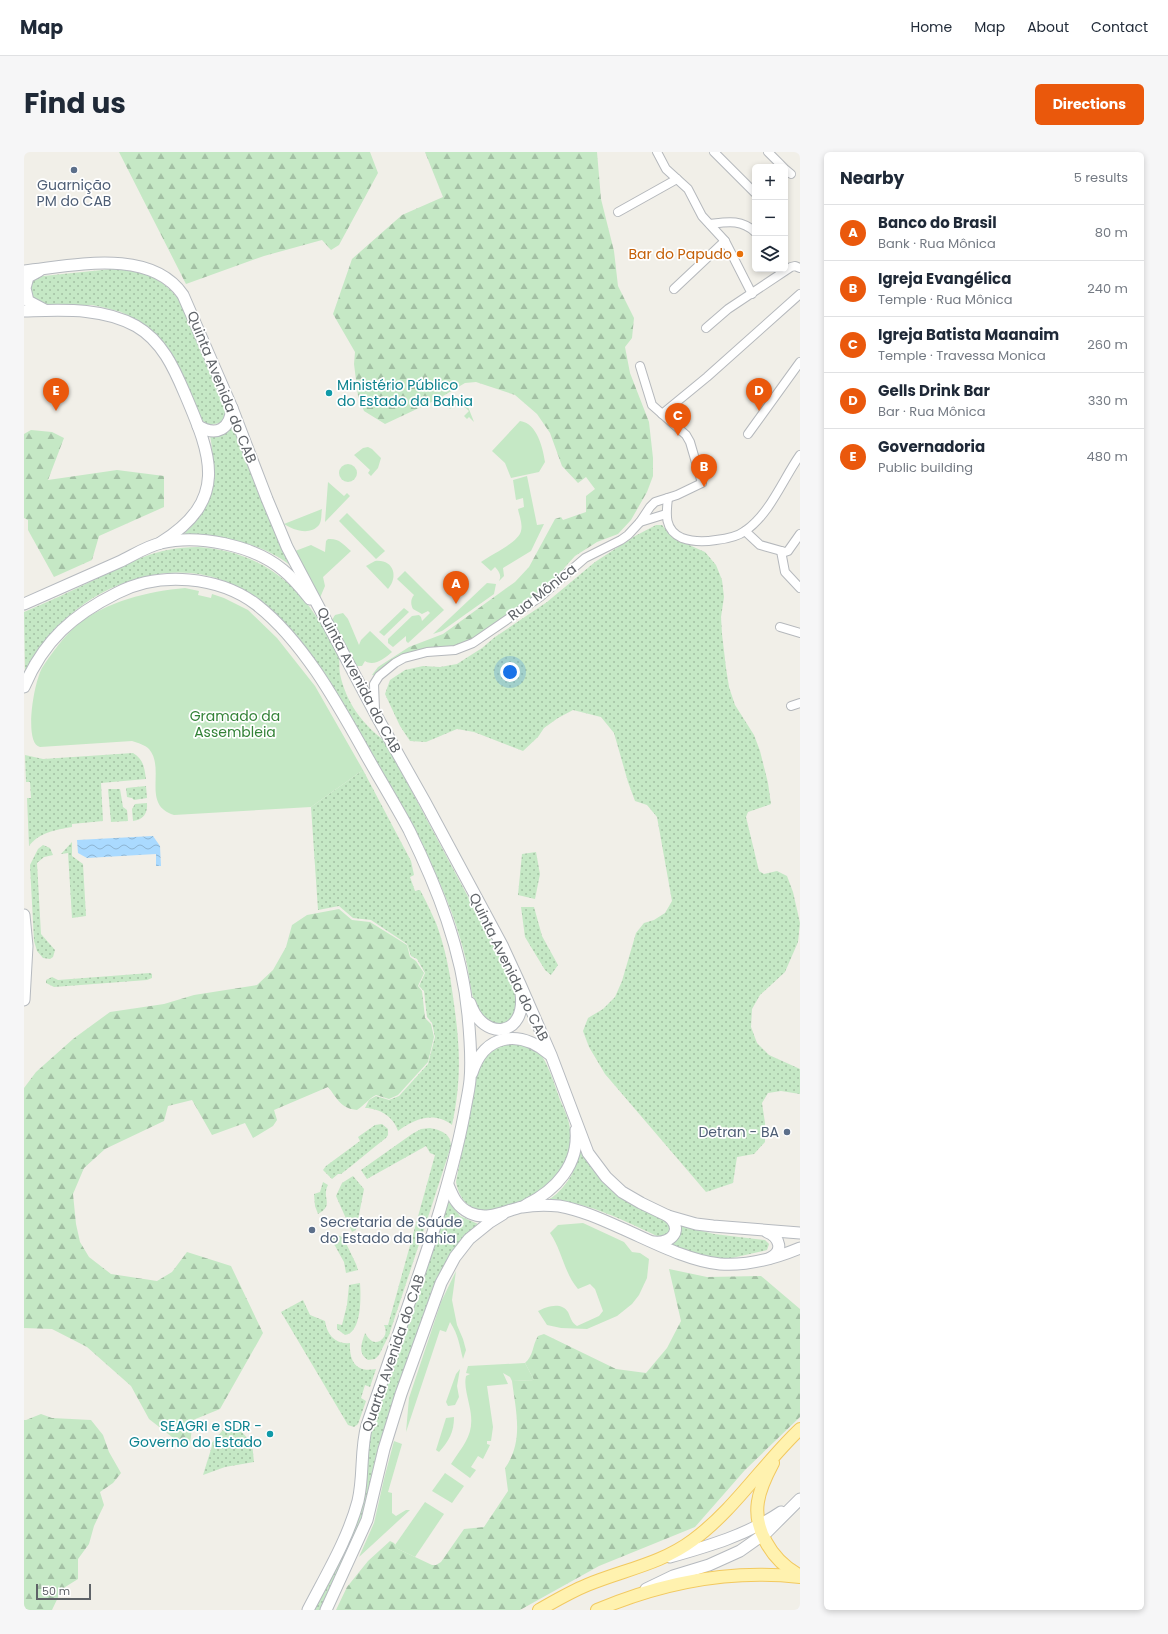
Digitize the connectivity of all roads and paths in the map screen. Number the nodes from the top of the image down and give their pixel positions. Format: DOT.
graph roads {
  1 [pos="656,152"];
  2 [pos="714,152"];
  3 [pos="768,152"];
  4 [pos="780,164"];
  5 [pos="677,179"];
  6 [pos="752,190"];
  7 [pos="618,212"];
  8 [pos="710,224"];
  9 [pos="752,230"];
  10 [pos="725,241"];
  11 [pos="800,268"];
  12 [pos="41,270"];
  13 [pos="24,271"];
  14 [pos="674,289"];
  15 [pos="752,294"];
  16 [pos="800,294"];
  17 [pos="24,311"];
  18 [pos="46,311"];
  19 [pos="706,328"];
  20 [pos="800,362"];
  21 [pos="640,366"];
  22 [pos="232,408"];
  23 [pos="662,414"];
  24 [pos="198,426"];
  25 [pos="748,434"];
  26 [pos="800,455"];
  27 [pos="668,498"];
  28 [pos="666,514"];
  29 [pos="640,522"];
  30 [pos="745,531"];
  31 [pos="800,534"];
  32 [pos="160,543"];
  33 [pos="781,551"];
  34 [pos="800,588"];
  35 [pos="24,604"];
  36 [pos="324,616"];
  37 [pos="780,627"];
  38 [pos="800,633"];
  39 [pos="24,687"];
  40 [pos="800,703"];
  41 [pos="791,706"];
  42 [pos="376,715"];
  43 [pos="24,915"];
  44 [pos="520,984"];
  45 [pos="465,991"];
  46 [pos="24,1000"];
  47 [pos="550,1055"];
  48 [pos="470,1080"];
  49 [pos="575,1121"];
  50 [pos="448,1185"];
  51 [pos="522,1208"];
  52 [pos="503,1214"];
  53 [pos="668,1216"];
  54 [pos="764,1231"];
  55 [pos="800,1234"];
  56 [pos="653,1242"];
  57 [pos="800,1248"];
  58 [pos="767,1260"];
  59 [pos="800,1429"];
  60 [pos="780,1448"];
  61 [pos="799,1500"];
  62 [pos="760,1532"];
  63 [pos="658,1561"];
  64 [pos="800,1576"];
  65 [pos="629,1597"];
  66 [pos="308,1610"];
  67 [pos="326,1610"];
  68 [pos="539,1610"];
  69 [pos="597,1610"];
  1 -- 5 [label="street"];
  2 -- 6 [label="street"];
  3 -- 4 [label="street"];
  5 -- 7 [label="street"];
  5 -- 8 [label="street"];
  8 -- 9 [label="street"];
  8 -- 10 [label="street"];
  10 -- 14 [label="street"];
  10 -- 15 [label="street"];
  11 -- 15 [label="street"];
  12 -- 13 [label="main road, Quinta Avenida do CAB"];
  12 -- 18 [label="main road"];
  12 -- 22 [label="main road, Quinta Avenida do CAB"];
  15 -- 19 [label="street"];
  16 -- 23 [label="street"];
  17 -- 18 [label="main road"];
  18 -- 24 [label="main road"];
  20 -- 25 [label="street"];
  21 -- 23 [label="street"];
  22 -- 24 [label="main road"];
  22 -- 36 [label="main road, Quinta Avenida do CAB"];
  23 -- 27 [label="street, Rua Mônica"];
  24 -- 32 [label="main road"];
  26 -- 30 [label="street"];
  27 -- 28 [label="street"];
  27 -- 29 [label="street, Rua Mônica"];
  28 -- 29 [label="street"];
  28 -- 30 [label="street"];
  29 -- 42 [label="street, Rua Mônica"];
  30 -- 33 [label="street"];
  31 -- 33 [label="street"];
  32 -- 35 [label="main road"];
  32 -- 36 [label="main road"];
  33 -- 34 [label="street"];
  36 -- 42 [label="main road, Quinta Avenida do CAB"];
  37 -- 38 [label="street"];
  39 -- 45 [label="main road, Quinta Avenida do CAB"];
  40 -- 41 [label="street"];
  42 -- 44 [label="main road, Quinta Avenida do CAB"];
  43 -- 46 [label="main road"];
  44 -- 45 [label="main road"];
  44 -- 47 [label="main road, Quinta Avenida do CAB"];
  45 -- 48 [label="main road, Quinta Avenida do CAB"];
  47 -- 48 [label="main road"];
  47 -- 49 [label="main road, Quinta Avenida do CAB"];
  48 -- 50 [label="main road, Quinta Avenida do CAB"];
  49 -- 51 [label="main road"];
  49 -- 53 [label="main road, Quinta Avenida do CAB"];
  50 -- 52 [label="main road"];
  50 -- 66 [label="main road, Quarta Avenida do CAB"];
  51 -- 52 [label="main road"];
  51 -- 56 [label="main road"];
  52 -- 67 [label="main road, Quarta Avenida do CAB"];
  53 -- 54 [label="main road, Quinta Avenida do CAB"];
  53 -- 56 [label="main road"];
  54 -- 55 [label="main road, Quinta Avenida do CAB"];
  54 -- 58 [label="main road"];
  56 -- 58 [label="main road"];
  57 -- 58 [label="main road"];
  59 -- 60 [label="main road"];
  60 -- 62 [label="main road"];
  60 -- 63 [label="main road"];
  61 -- 62 [label="main road"];
  62 -- 63 [label="main road"];
  62 -- 64 [label="main road"];
  62 -- 65 [label="main road"];
  63 -- 68 [label="main road"];
  64 -- 65 [label="main road"];
  65 -- 69 [label="main road"];
}
